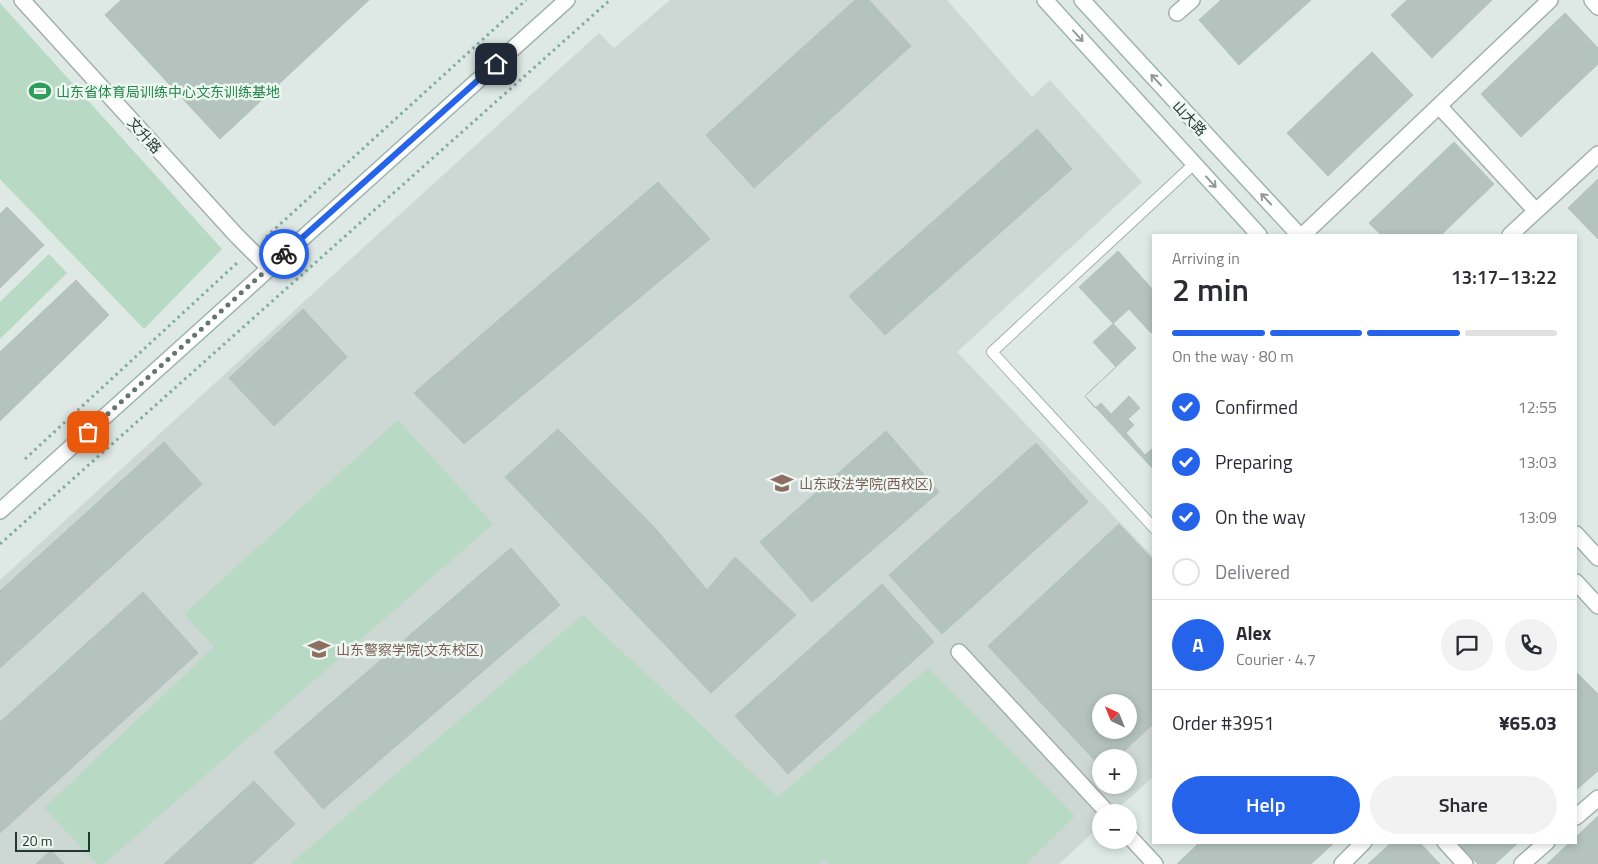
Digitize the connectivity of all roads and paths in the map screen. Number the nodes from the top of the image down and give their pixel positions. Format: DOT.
graph roads {
  1 [pos="22,0"];
  2 [pos="567,0"];
  3 [pos="610,0"];
  4 [pos="1045,0"];
  5 [pos="1082,0"];
  6 [pos="1192,0"];
  7 [pos="1550,0"];
  8 [pos="1592,0"];
  9 [pos="1598,6"];
  10 [pos="1177,13"];
  11 [pos="1439,106"];
  12 [pos="1598,154"];
  13 [pos="1194,164"];
  14 [pos="1536,211"];
  15 [pos="1258,234"];
  16 [pos="1298,234"];
  17 [pos="1304,234"];
  18 [pos="1511,234"];
  19 [pos="269,268"];
  20 [pos="0,511"];
  21 [pos="1152,526"];
  22 [pos="1577,535"];
  23 [pos="0,544"];
  24 [pos="1598,558"];
  25 [pos="1577,583"];
  26 [pos="1598,606"];
  27 [pos="959,652"];
  28 [pos="1598,798"];
  29 [pos="1100,804"];
  30 [pos="1577,816"];
  31 [pos="1362,844"];
  32 [pos="1447,844"];
  33 [pos="1545,844"];
  34 [pos="1137,845"];
  35 [pos="1155,864"];
  36 [pos="1342,864"];
  37 [pos="1465,864"];
  38 [pos="1522,864"];
  1 -- 19 [label="main road, 文升路"];
  2 -- 19 [label="main road"];
  3 -- 23 [label="path"];
  4 -- 13 [label="main road, 山大路, one-way"];
  16 -- 5 [label="main road, 山大路, one-way"];
  6 -- 10 [label="main road"];
  7 -- 11 [label="main road"];
  8 -- 9 [label="main road"];
  11 -- 14 [label="main road"];
  11 -- 17 [label="main road"];
  12 -- 14 [label="main road"];
  13 -- 15 [label="main road, 山大路, one-way"];
  13 -- 21 [label="lane"];
  14 -- 18 [label="main road"];
  19 -- 20 [label="main road"];
  22 -- 24 [label="main road"];
  25 -- 26 [label="main road"];
  27 -- 29 [label="main road"];
  28 -- 30 [label="main road"];
  31 -- 36 [label="main road"];
  32 -- 37 [label="main road"];
  33 -- 38 [label="main road"];
  34 -- 35 [label="main road"];
}
